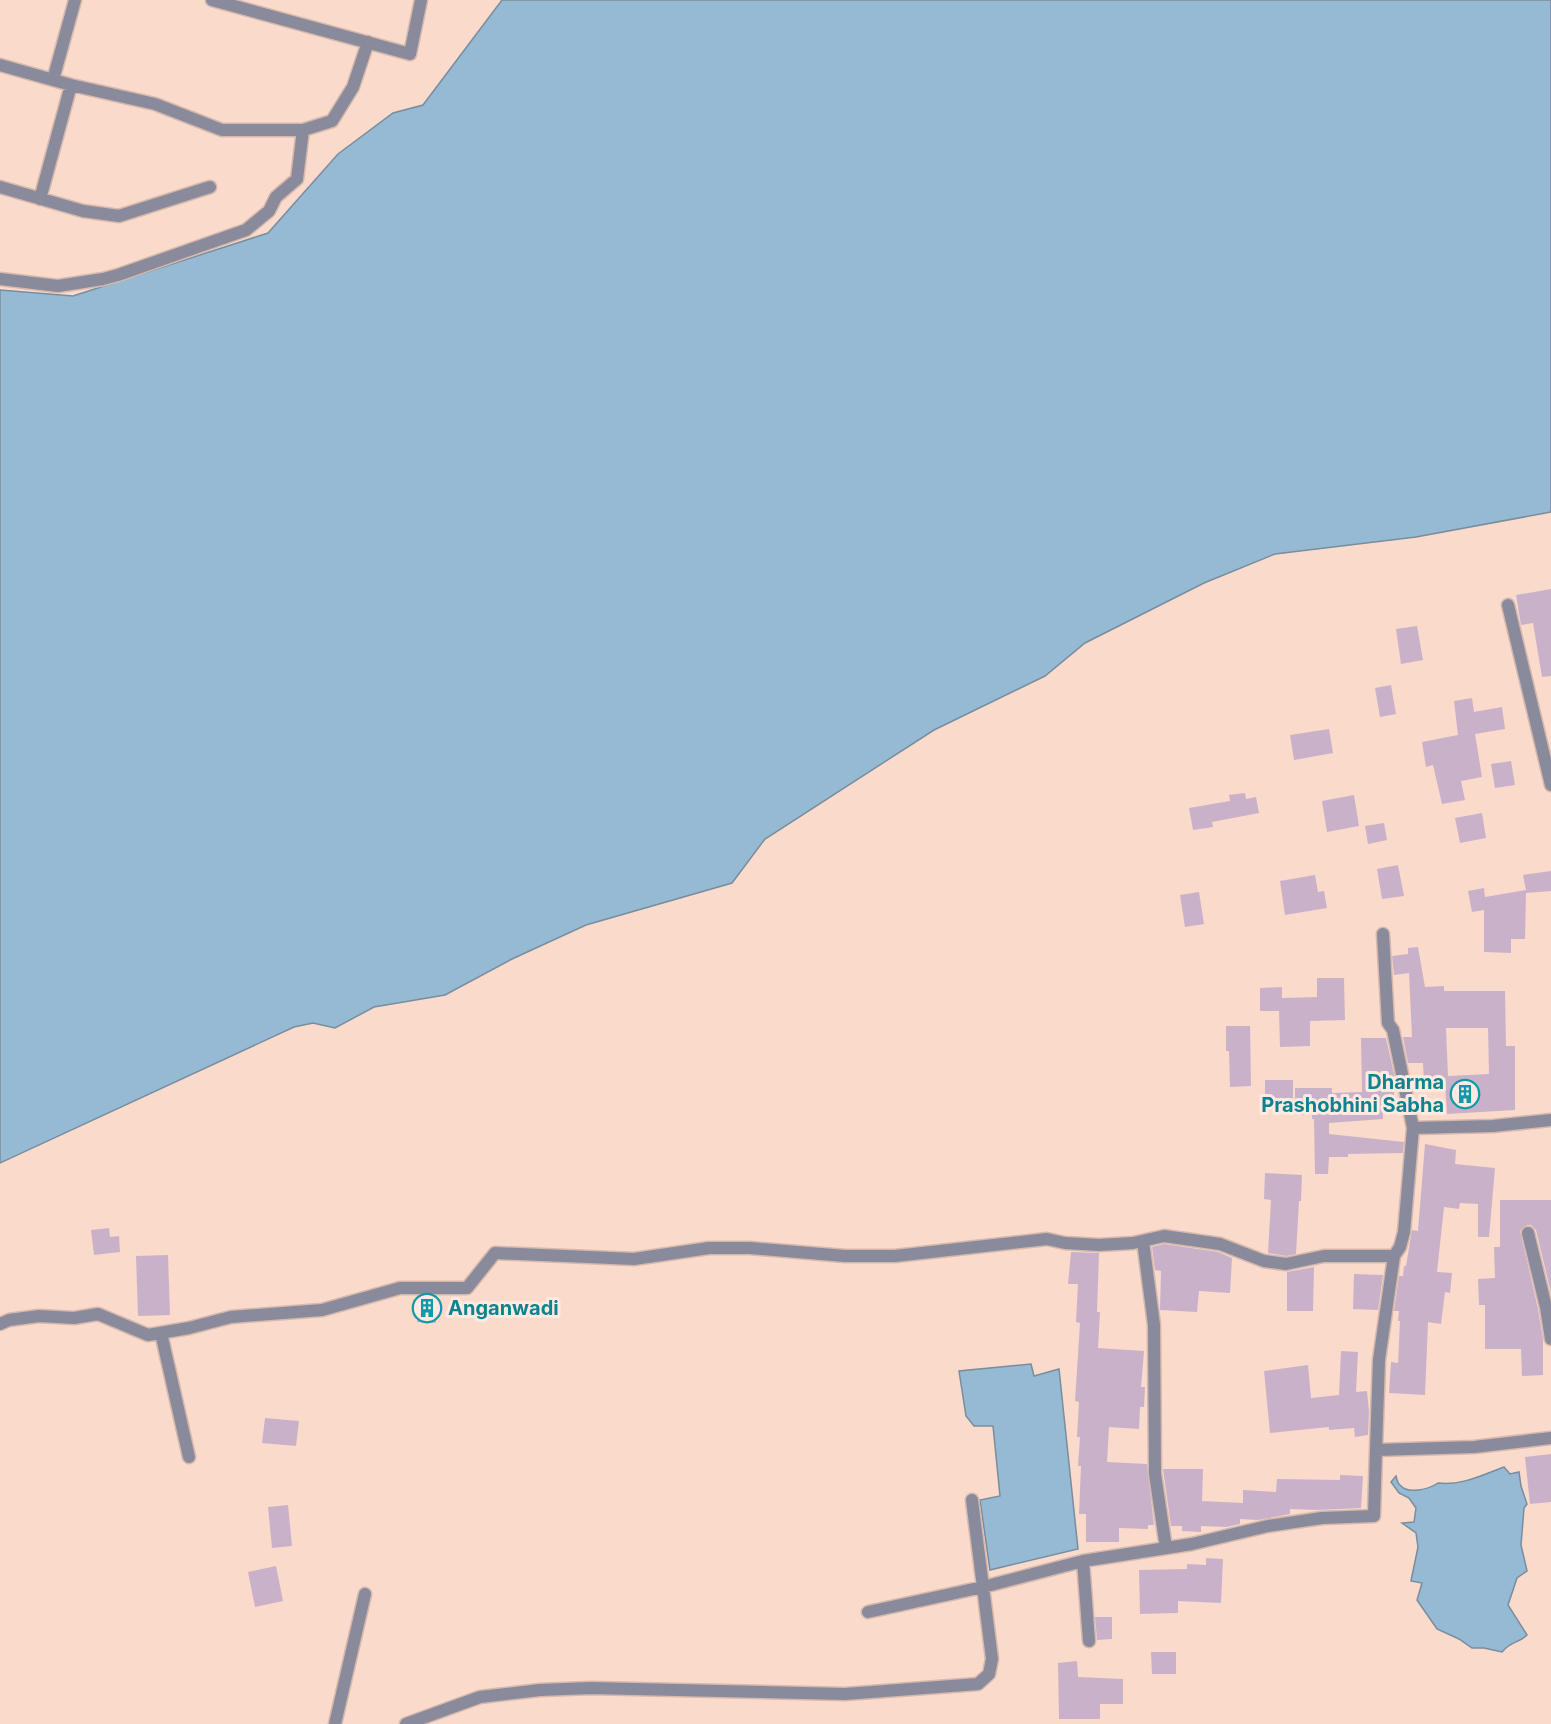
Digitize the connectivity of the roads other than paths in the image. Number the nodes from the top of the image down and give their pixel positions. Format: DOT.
graph roads {
  1 [pos="75,0"];
  2 [pos="212,0"];
  3 [pos="421,0"];
  4 [pos="368,42"];
  5 [pos="0,65"];
  6 [pos="53,80"];
  7 [pos="71,85"];
  8 [pos="303,130"];
  9 [pos="0,187"];
  10 [pos="210,187"];
  11 [pos="40,199"];
  12 [pos="0,279"];
  13 [pos="1508,605"];
  14 [pos="1551,785"];
  15 [pos="1383,934"];
  16 [pos="1551,1120"];
  17 [pos="1413,1128"];
  18 [pos="1528,1233"];
  19 [pos="1143,1241"];
  20 [pos="1394,1256"];
  21 [pos="0,1324"];
  22 [pos="161,1333"];
  23 [pos="1551,1339"];
  24 [pos="1551,1438"];
  25 [pos="1376,1450"];
  26 [pos="189,1457"];
  27 [pos="972,1500"];
  28 [pos="1166,1548"];
  29 [pos="1083,1561"];
  30 [pos="983,1587"];
  31 [pos="364,1594"];
  32 [pos="868,1612"];
  33 [pos="1089,1641"];
  34 [pos="335,1724"];
  35 [pos="406,1724"];
  1 -- 6 [label="street"];
  2 -- 4 [label="street"];
  3 -- 4 [label="street"];
  4 -- 8 [label="street"];
  5 -- 6 [label="street"];
  6 -- 7 [label="street"];
  7 -- 8 [label="street"];
  7 -- 11 [label="street"];
  8 -- 12 [label="street"];
  9 -- 11 [label="street"];
  10 -- 11 [label="street"];
  13 -- 14 [label="street"];
  15 -- 17 [label="street"];
  16 -- 17 [label="street"];
  17 -- 20 [label="street"];
  18 -- 23 [label="street"];
  19 -- 20 [label="street"];
  19 -- 22 [label="street"];
  19 -- 28 [label="street"];
  20 -- 25 [label="street"];
  21 -- 22 [label="street"];
  22 -- 26 [label="street"];
  24 -- 25 [label="street"];
  25 -- 28 [label="street"];
  27 -- 30 [label="street"];
  28 -- 29 [label="street"];
  29 -- 30 [label="street"];
  29 -- 33 [label="street"];
  30 -- 32 [label="street"];
  30 -- 35 [label="street"];
  31 -- 34 [label="street"];
}
